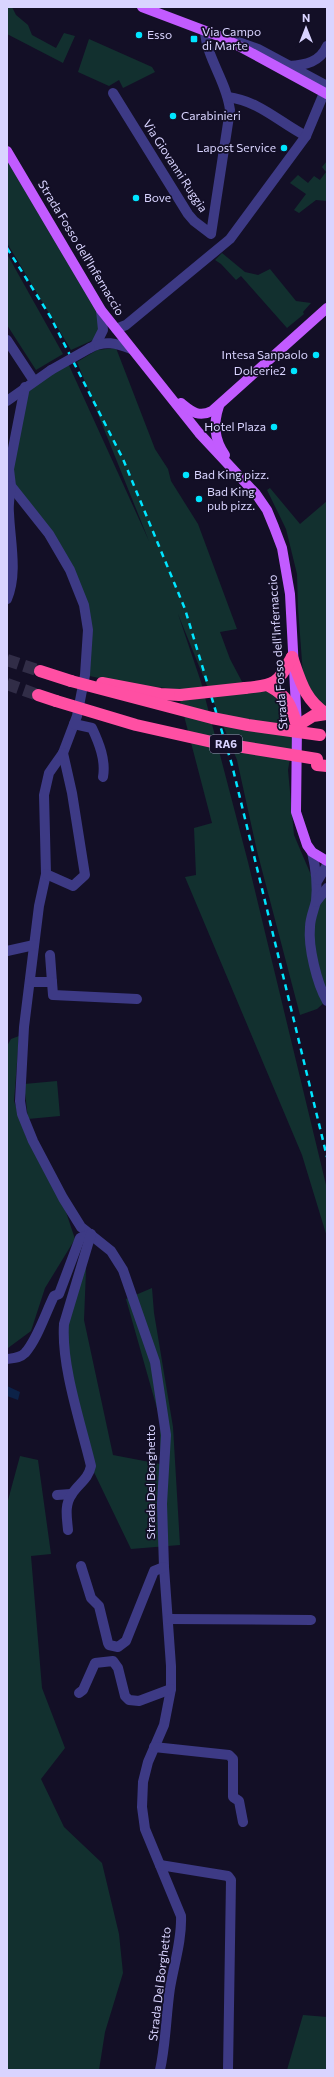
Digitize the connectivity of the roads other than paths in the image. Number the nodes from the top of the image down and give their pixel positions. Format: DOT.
graph roads {
  1 [pos="142,7"];
  2 [pos="205,32"];
  3 [pos="224,38"];
  4 [pos="327,46"];
  5 [pos="289,66"];
  6 [pos="326,91"];
  7 [pos="113,93"];
  8 [pos="228,97"];
  9 [pos="306,136"];
  10 [pos="7,151"];
  11 [pos="211,234"];
  12 [pos="224,245"];
  13 [pos="327,308"];
  14 [pos="101,310"];
  15 [pos="116,329"];
  16 [pos="7,340"];
  17 [pos="93,346"];
  18 [pos="131,348"];
  19 [pos="34,381"];
  20 [pos="25,387"];
  21 [pos="170,397"];
  22 [pos="7,401"];
  23 [pos="218,406"];
  24 [pos="241,476"];
  25 [pos="11,486"];
  26 [pos="7,599"];
  27 [pos="292,657"];
  28 [pos="40,671"];
  29 [pos="66,679"];
  30 [pos="269,686"];
  31 [pos="38,695"];
  32 [pos="327,714"];
  33 [pos="74,724"];
  34 [pos="297,726"];
  35 [pos="323,735"];
  36 [pos="63,753"];
  37 [pos="322,762"];
  38 [pos="103,777"];
  39 [pos="312,852"];
  40 [pos="327,861"];
  41 [pos="327,865"];
  42 [pos="46,874"];
  43 [pos="318,880"];
  44 [pos="327,888"];
  45 [pos="316,902"];
  46 [pos="34,945"];
  47 [pos="7,951"];
  48 [pos="50,955"];
  49 [pos="30,982"];
  50 [pos="52,982"];
  51 [pos="137,999"];
  52 [pos="327,1001"];
  53 [pos="91,1234"];
  54 [pos="7,1359"];
  55 [pos="71,1494"];
  56 [pos="57,1495"];
  57 [pos="68,1530"];
  58 [pos="81,1566"];
  59 [pos="164,1567"];
  60 [pos="168,1619"];
  61 [pos="311,1620"];
  62 [pos="171,1688"];
  63 [pos="79,1693"];
  64 [pos="154,1747"];
  65 [pos="243,1822"];
  66 [pos="160,1865"];
  67 [pos="160,2070"];
  68 [pos="228,2070"];
  1 -- 2 [label="main road"];
  2 -- 3 [label="main road"];
  2 -- 8 [label="street, Via Giovanni Ruggia"];
  3 -- 5 [label="street"];
  3 -- 6 [label="main road"];
  4 -- 5 [label="street"];
  5 -- 6 [label="street"];
  6 -- 9 [label="street"];
  7 -- 11 [label="street, Via Giovanni Ruggia"];
  8 -- 9 [label="street"];
  8 -- 11 [label="street, Via Giovanni Ruggia"];
  9 -- 12 [label="street"];
  10 -- 14 [label="main road, Strada Fosso dell'Infernaccio"];
  11 -- 12 [label="street"];
  12 -- 15 [label="street"];
  13 -- 23 [label="main road"];
  14 -- 15 [label="main road, Strada Fosso dell'Infernaccio"];
  14 -- 17 [label="street"];
  15 -- 18 [label="main road, Strada Fosso dell'Infernaccio"];
  16 -- 19 [label="street"];
  17 -- 18 [label="street"];
  17 -- 19 [label="street, bridge"];
  18 -- 21 [label="main road, Strada Fosso dell'Infernaccio"];
  19 -- 20 [label="street"];
  20 -- 22 [label="street"];
  20 -- 25 [label="street"];
  21 -- 23 [label="main road"];
  21 -- 24 [label="main road, Strada Fosso dell'Infernaccio"];
  23 -- 24 [label="main road"];
  24 -- 27 [label="main road, Strada Fosso dell'Infernaccio"];
  25 -- 26 [label="street"];
  25 -- 33 [label="street, Strada Del Borghetto"];
  27 -- 30 [label="highway"];
  27 -- 32 [label="highway"];
  27 -- 34 [label="main road, Strada Fosso dell'Infernaccio"];
  28 -- 29 [label="highway, RA6"];
  29 -- 30 [label="highway, bridge"];
  29 -- 35 [label="highway, RA6, bridge"];
  30 -- 34 [label="highway"];
  31 -- 37 [label="highway, RA6, bridge"];
  32 -- 34 [label="highway"];
  33 -- 36 [label="street, Strada Del Borghetto"];
  33 -- 38 [label="street"];
  34 -- 39 [label="main road, Strada Fosso dell'Infernaccio"];
  36 -- 42 [label="street, Strada Del Borghetto"];
  36 -- 42 [label="street"];
  39 -- 40 [label="main road"];
  39 -- 43 [label="street, Strada Fosso dell'Infernaccio"];
  41 -- 43 [label="street, Strada Fosso dell'Infernaccio"];
  42 -- 46 [label="street, Strada Del Borghetto"];
  43 -- 45 [label="street, Strada Fosso dell'Infernaccio"];
  44 -- 45 [label="street, Strada Fosso dell'Infernaccio"];
  45 -- 52 [label="street, Strada Fosso dell'Infernaccio"];
  46 -- 47 [label="street"];
  46 -- 49 [label="street, Strada Del Borghetto"];
  48 -- 50 [label="street"];
  49 -- 50 [label="street"];
  49 -- 53 [label="street, Strada Del Borghetto"];
  50 -- 51 [label="street"];
  53 -- 54 [label="street"];
  53 -- 55 [label="street"];
  53 -- 59 [label="street, Strada Del Borghetto"];
  55 -- 56 [label="street"];
  55 -- 57 [label="street"];
  58 -- 59 [label="street"];
  59 -- 60 [label="street, Strada Del Borghetto"];
  60 -- 61 [label="street"];
  60 -- 62 [label="street, Strada Del Borghetto"];
  62 -- 63 [label="street"];
  62 -- 64 [label="street, Strada Del Borghetto"];
  64 -- 65 [label="street"];
  64 -- 66 [label="street, Strada Del Borghetto"];
  66 -- 67 [label="street, Strada Del Borghetto"];
  66 -- 68 [label="street"];
}
